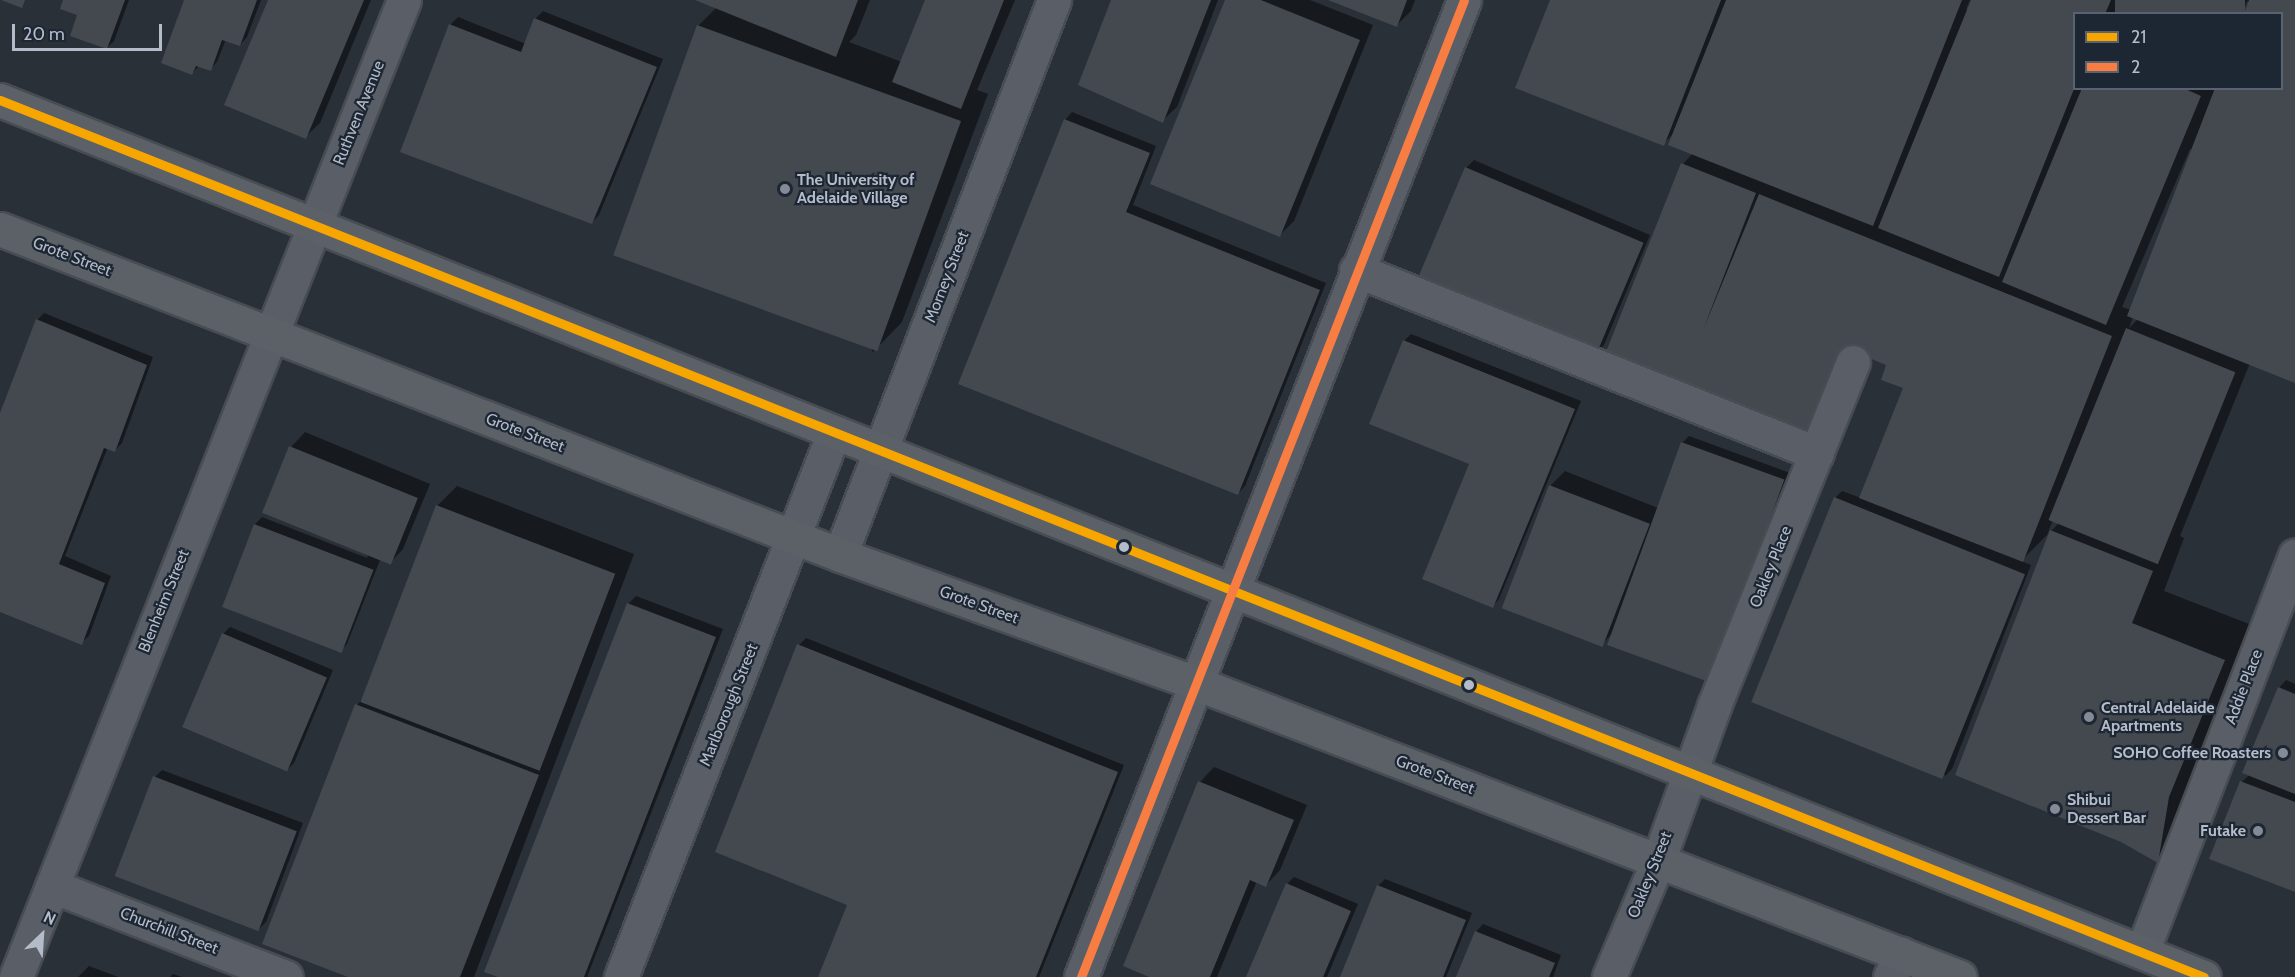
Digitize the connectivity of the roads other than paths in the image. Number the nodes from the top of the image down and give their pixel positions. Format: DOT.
graph roads {
  1 [pos="404,0"];
  2 [pos="1054,0"];
  3 [pos="1464,0"];
  4 [pos="0,100"];
  5 [pos="314,225"];
  6 [pos="0,229"];
  7 [pos="1356,270"];
  8 [pos="270,334"];
  9 [pos="1852,362"];
  10 [pos="834,432"];
  11 [pos="881,450"];
  12 [pos="1817,453"];
  13 [pos="795,538"];
  14 [pos="840,555"];
  15 [pos="2295,556"];
  16 [pos="1233,591"];
  17 [pos="1198,684"];
  18 [pos="1690,772"];
  19 [pos="1658,861"];
  20 [pos="52,886"];
  21 [pos="2142,952"];
  22 [pos="1895,965"];
  23 [pos="16,977"];
  24 [pos="286,977"];
  25 [pos="621,977"];
  26 [pos="1081,977"];
  27 [pos="1609,977"];
  28 [pos="1960,977"];
  29 [pos="2204,977"];
  1 -- 5 [label="street, Ruthven Avenue"];
  2 -- 11 [label="street, Morney Street"];
  3 -- 7 [label="street"];
  4 -- 5 [label="main road"];
  5 -- 8 [label="street, Blenheim Street"];
  5 -- 10 [label="main road"];
  6 -- 8 [label="main road, Grote Street"];
  7 -- 12 [label="street"];
  7 -- 16 [label="street"];
  8 -- 13 [label="main road, Grote Street"];
  8 -- 20 [label="street, Blenheim Street"];
  9 -- 12 [label="street, Oakley Place"];
  10 -- 11 [label="main road"];
  10 -- 13 [label="street, Marlborough Street"];
  11 -- 14 [label="street, Morney Street"];
  11 -- 16 [label="main road"];
  12 -- 18 [label="street, Oakley Place"];
  13 -- 14 [label="main road, Grote Street"];
  13 -- 25 [label="street, Marlborough Street"];
  14 -- 17 [label="main road, Grote Street"];
  15 -- 21 [label="street, Addie Place"];
  16 -- 17 [label="street"];
  16 -- 18 [label="main road"];
  17 -- 19 [label="main road, Grote Street"];
  17 -- 26 [label="street"];
  18 -- 19 [label="street, Oakley Street"];
  18 -- 21 [label="main road"];
  19 -- 22 [label="main road, Grote Street"];
  19 -- 27 [label="street, Oakley Street"];
  20 -- 23 [label="street, Blenheim Street"];
  20 -- 24 [label="street, Churchill Street"];
  21 -- 29 [label="main road"];
  22 -- 28 [label="main road, Grote Street"];
}
